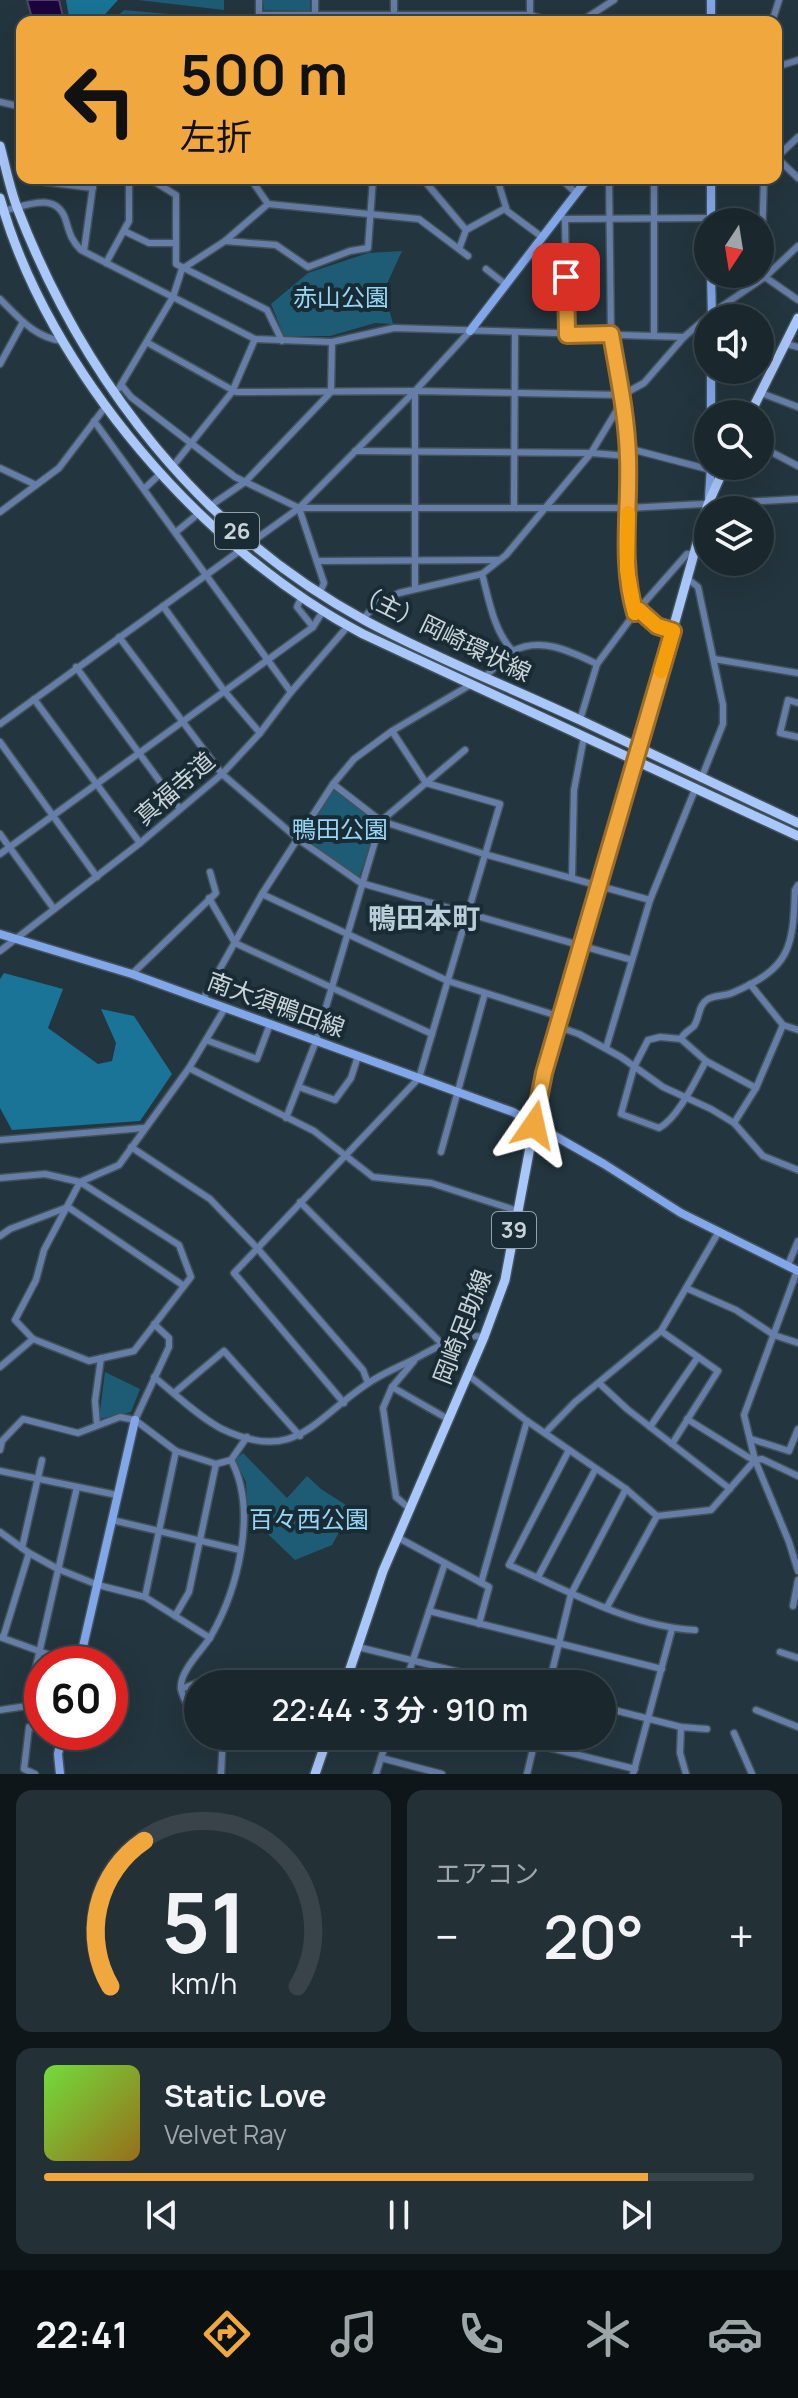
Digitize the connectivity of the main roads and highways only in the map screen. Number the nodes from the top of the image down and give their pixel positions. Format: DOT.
graph roads {
  1 [pos="0,146"];
  2 [pos="0,198"];
  3 [pos="2,212"];
  4 [pos="798,318"];
  5 [pos="757,400"];
  6 [pos="719,480"];
  7 [pos="639,748"];
  8 [pos="635,760"];
  9 [pos="698,783"];
  10 [pos="798,823"];
  11 [pos="798,836"];
  12 [pos="350,1670"];
  13 [pos="323,1750"];
  14 [pos="315,1774"];
  1 -- 7 [label="main road, （主）岡崎環状線 / 26"];
  2 -- 3 [label="main road, （主）岡崎環状線 / 26"];
  3 -- 8 [label="main road, （主）岡崎環状線 / 26"];
  4 -- 5 [label="main road"];
  6 -- 7 [label="main road, 岡崎足助線 / 39"];
  7 -- 8 [label="main road, 岡崎足助線 / 39"];
  7 -- 9 [label="main road, （主）岡崎環状線 / 26"];
  8 -- 9 [label="main road, （主）岡崎環状線 / 26"];
  8 -- 12 [label="main road, 岡崎足助線 / 39"];
  9 -- 10 [label="main road, （主）岡崎環状線 / 26"];
  9 -- 11 [label="main road, （主）岡崎環状線 / 26"];
  13 -- 14 [label="main road"];
}
